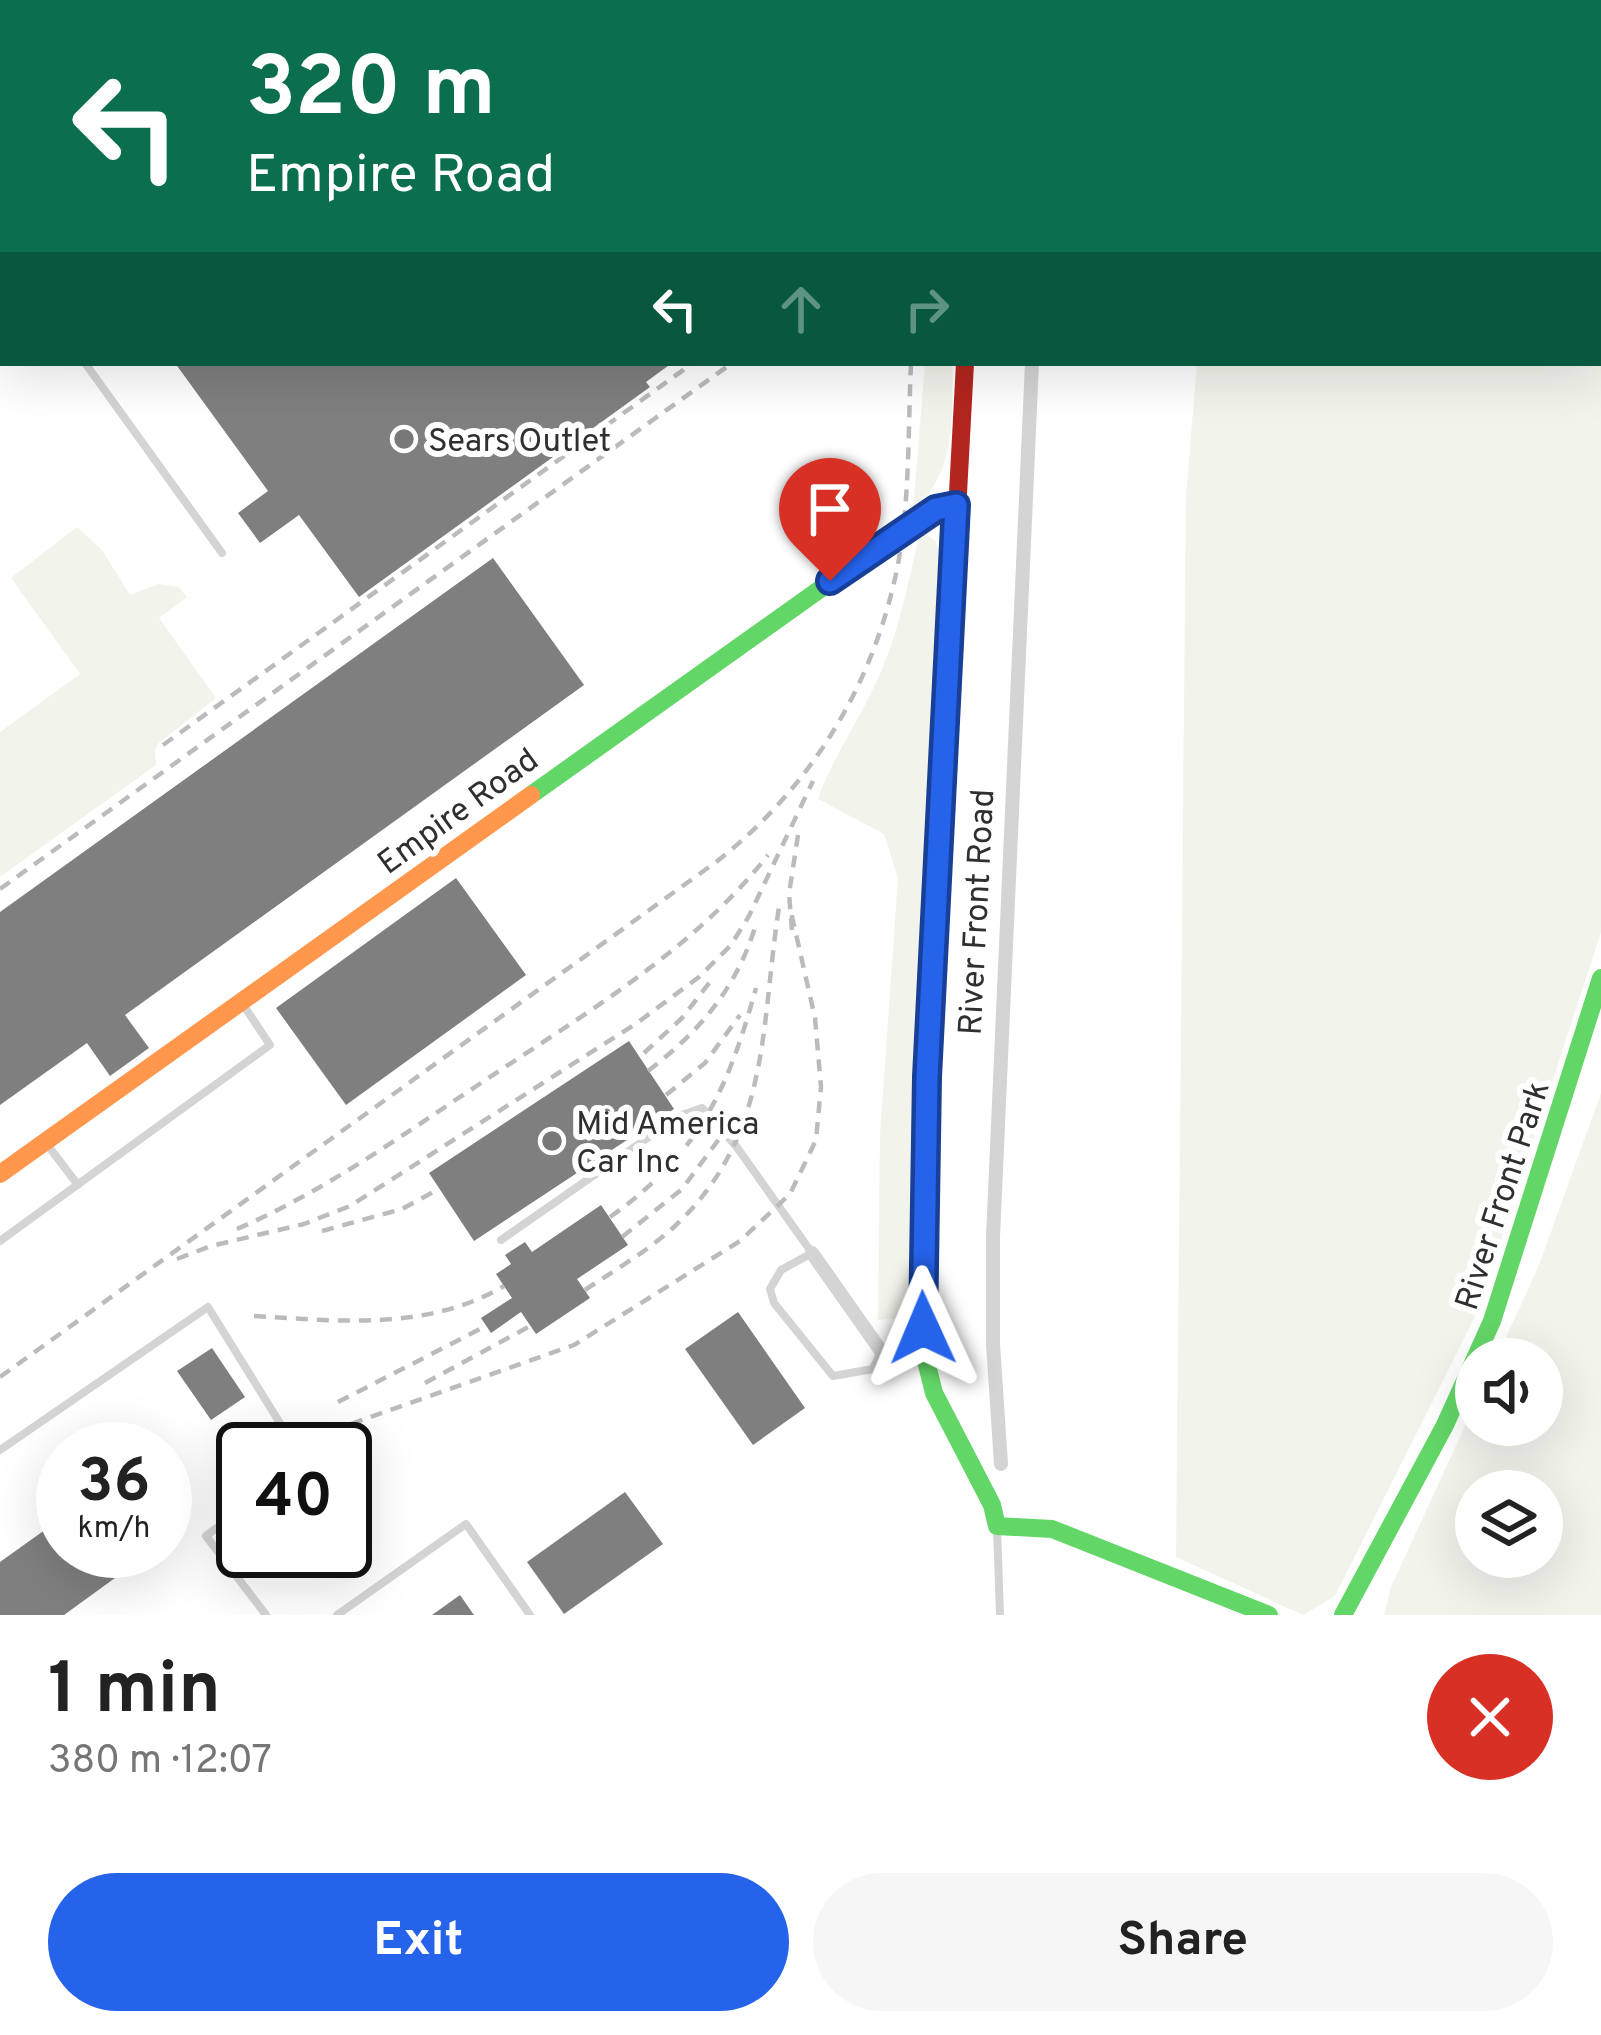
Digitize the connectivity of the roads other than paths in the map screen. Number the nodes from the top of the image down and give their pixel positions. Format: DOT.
graph roads {
  1 [pos="87,366"];
  2 [pos="964,366"];
  3 [pos="1031,366"];
  4 [pos="956,505"];
  5 [pos="221,553"];
  6 [pos="1601,978"];
  7 [pos="241,1002"];
  8 [pos="45,1142"];
  9 [pos="0,1174"];
  10 [pos="78,1184"];
  11 [pos="501,1240"];
  12 [pos="0,1241"];
  13 [pos="812,1253"];
  14 [pos="881,1351"];
  15 [pos="924,1353"];
  16 [pos="279,1422"];
  17 [pos="0,1450"];
  18 [pos="1001,1465"];
  19 [pos="997,1526"];
  20 [pos="238,1578"];
  21 [pos="266,1615"];
  22 [pos="337,1615"];
  23 [pos="530,1615"];
  24 [pos="1000,1615"];
  25 [pos="1269,1615"];
  26 [pos="1342,1615"];
  1 -- 5 [label="lane"];
  2 -- 4 [label="street, River Front Road"];
  3 -- 18 [label="street, River Front Road"];
  4 -- 7 [label="street, Empire Road"];
  4 -- 15 [label="street, River Front Road"];
  6 -- 26 [label="street, River Front Park"];
  7 -- 8 [label="street, Empire Road"];
  7 -- 10 [label="lane"];
  8 -- 9 [label="street, Empire Road"];
  8 -- 10 [label="lane"];
  10 -- 12 [label="lane"];
  11 -- 13 [label="lane"];
  13 -- 14 [label="street"];
  13 -- 14 [label="lane"];
  14 -- 15 [label="street"];
  15 -- 19 [label="street, River Front Road"];
  16 -- 17 [label="lane"];
  19 -- 24 [label="lane, River Front Road"];
  19 -- 25 [label="street"];
  20 -- 21 [label="lane"];
  22 -- 23 [label="lane"];
}
